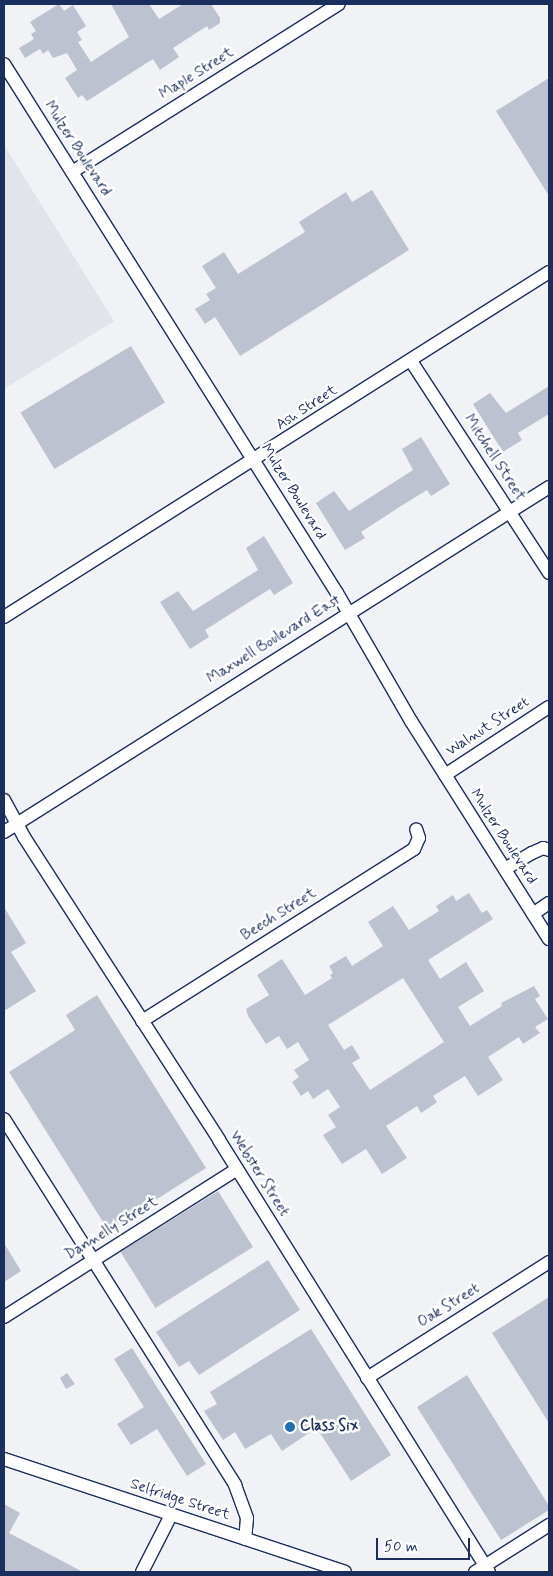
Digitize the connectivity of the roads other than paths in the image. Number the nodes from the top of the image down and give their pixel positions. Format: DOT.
graph roads {
  1 [pos="339,4"];
  2 [pos="4,64"];
  3 [pos="72,172"];
  4 [pos="549,272"];
  5 [pos="411,361"];
  6 [pos="254,461"];
  7 [pos="549,487"];
  8 [pos="510,512"];
  9 [pos="549,574"];
  10 [pos="348,613"];
  11 [pos="4,617"];
  12 [pos="549,707"];
  13 [pos="444,775"];
  14 [pos="4,800"];
  15 [pos="17,822"];
  16 [pos="416,829"];
  17 [pos="4,832"];
  18 [pos="549,850"];
  19 [pos="505,869"];
  20 [pos="549,903"];
  21 [pos="533,914"];
  22 [pos="549,939"];
  23 [pos="142,1020"];
  24 [pos="4,1119"];
  25 [pos="237,1169"];
  26 [pos="94,1260"];
  27 [pos="549,1262"];
  28 [pos="4,1317"];
  29 [pos="367,1378"];
  30 [pos="4,1459"];
  31 [pos="171,1514"];
  32 [pos="549,1525"];
  33 [pos="245,1539"];
  34 [pos="483,1570"];
  35 [pos="142,1572"];
  36 [pos="345,1572"];
  1 -- 3 [label="street, Maple Street"];
  2 -- 3 [label="street, Mulzer Boulevard"];
  3 -- 6 [label="street, Mulzer Boulevard"];
  4 -- 5 [label="street, Ash Street"];
  5 -- 6 [label="street, Ash Street"];
  5 -- 8 [label="street, Mitchell Street"];
  6 -- 10 [label="street, Mulzer Boulevard"];
  6 -- 11 [label="street, Ash Street"];
  7 -- 8 [label="street, Maxwell Boulevard East"];
  8 -- 9 [label="street, Mitchell Street"];
  8 -- 10 [label="street, Maxwell Boulevard East"];
  10 -- 13 [label="street, Mulzer Boulevard"];
  10 -- 15 [label="street, Maxwell Boulevard East"];
  12 -- 13 [label="street, Walnut Street"];
  13 -- 19 [label="street, Mulzer Boulevard"];
  14 -- 15 [label="street, Webster Street"];
  15 -- 17 [label="street, Maxwell Boulevard East"];
  15 -- 23 [label="street, Webster Street"];
  16 -- 23 [label="street, Beech Street"];
  18 -- 19 [label="street"];
  19 -- 21 [label="street, Mulzer Boulevard"];
  20 -- 21 [label="street"];
  21 -- 22 [label="street, Mulzer Boulevard"];
  23 -- 25 [label="street, Webster Street"];
  24 -- 26 [label="street"];
  25 -- 26 [label="street, Dannelly Street"];
  25 -- 29 [label="street, Webster Street"];
  26 -- 28 [label="street, Dannelly Street"];
  26 -- 33 [label="street"];
  27 -- 29 [label="street, Oak Street"];
  29 -- 34 [label="street, Webster Street"];
  30 -- 31 [label="street, Selfridge Street"];
  31 -- 33 [label="street, Selfridge Street"];
  31 -- 35 [label="street"];
  32 -- 34 [label="street"];
  33 -- 36 [label="street, Selfridge Street"];
}
